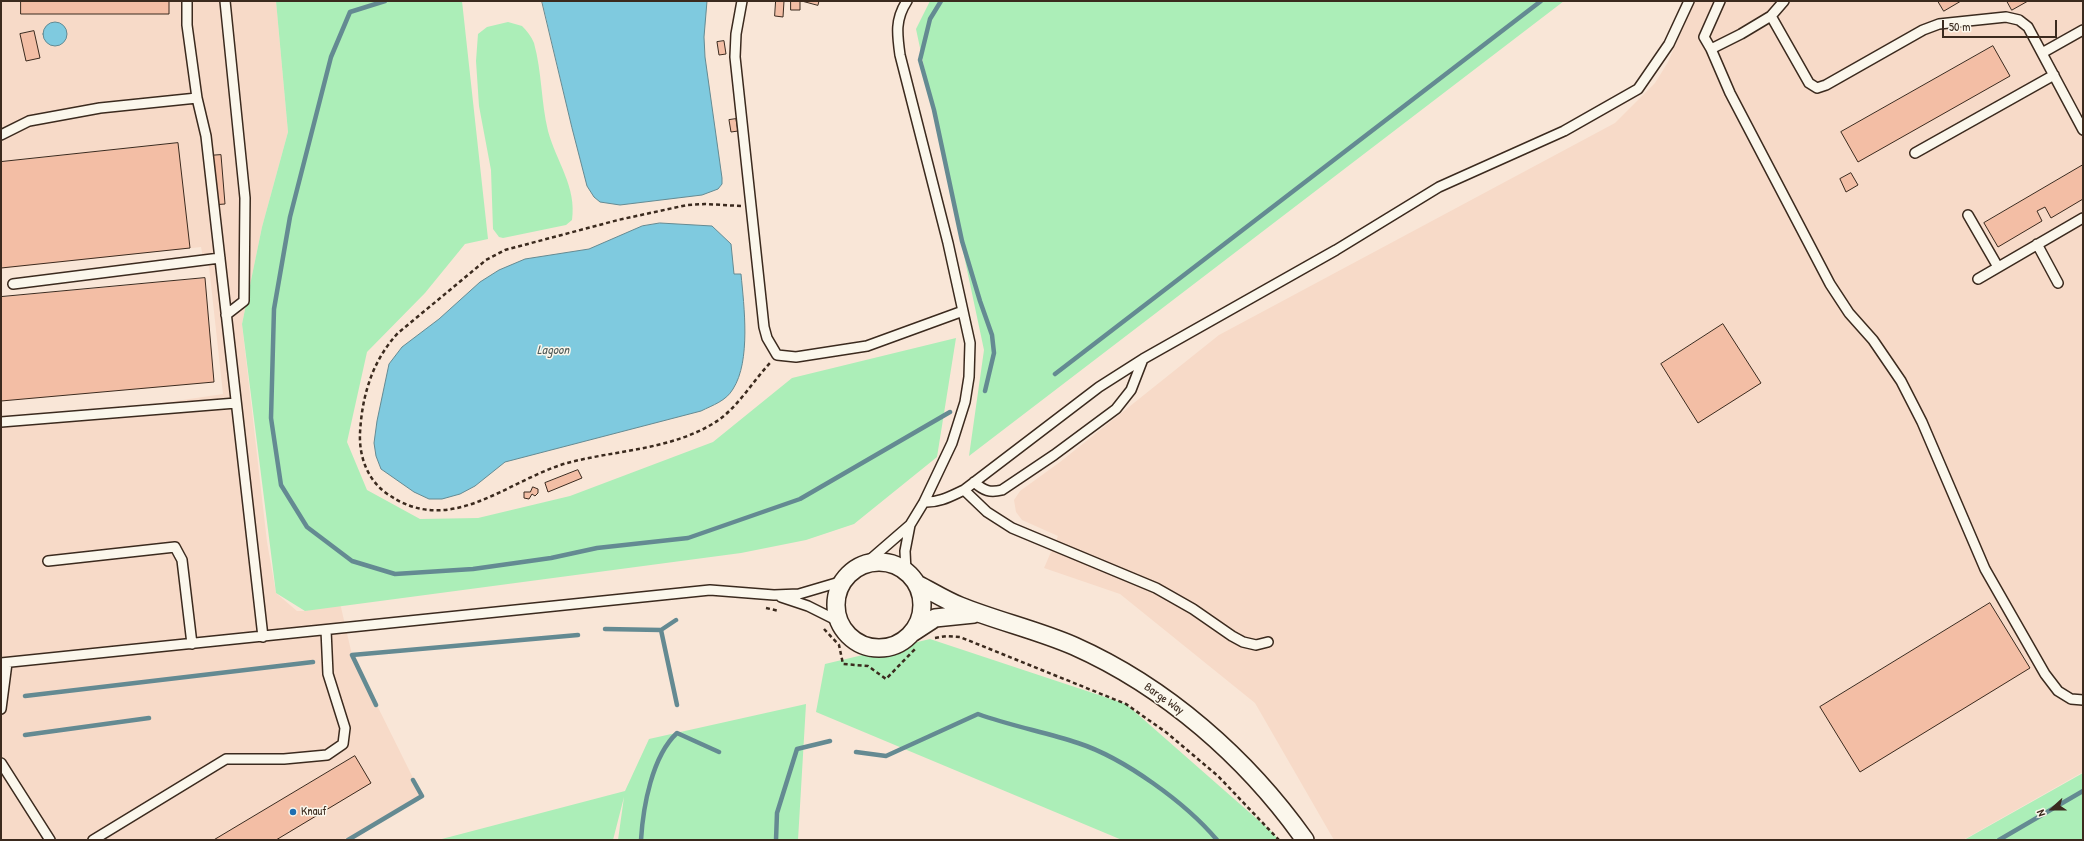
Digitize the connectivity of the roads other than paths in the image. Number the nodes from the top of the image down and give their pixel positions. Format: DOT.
graph roads {
  1 [pos="187,1"];
  2 [pos="225,1"];
  3 [pos="742,1"];
  4 [pos="907,1"];
  5 [pos="1689,1"];
  6 [pos="1720,1"];
  7 [pos="1784,1"];
  8 [pos="1770,16"];
  9 [pos="2083,30"];
  10 [pos="1711,49"];
  11 [pos="2042,53"];
  12 [pos="2054,75"];
  13 [pos="196,98"];
  14 [pos="2083,130"];
  15 [pos="1,135"];
  16 [pos="1915,153"];
  17 [pos="1968,215"];
  18 [pos="2083,218"];
  19 [pos="2037,244"];
  20 [pos="220,258"];
  21 [pos="1998,267"];
  22 [pos="1978,279"];
  23 [pos="2058,283"];
  24 [pos="13,284"];
  25 [pos="963,311"];
  26 [pos="226,315"];
  27 [pos="1143,359"];
  28 [pos="236,403"];
  29 [pos="1,422"];
  30 [pos="974,482"];
  31 [pos="964,490"];
  32 [pos="924,502"];
  33 [pos="910,525"];
  34 [pos="48,561"];
  35 [pos="865,564"];
  36 [pos="912,578"];
  37 [pos="843,581"];
  38 [pos="774,595"];
  39 [pos="982,614"];
  40 [pos="840,622"];
  41 [pos="326,630"];
  42 [pos="263,637"];
  43 [pos="915,640"];
  44 [pos="1268,642"];
  45 [pos="192,644"];
  46 [pos="4,663"];
  47 [pos="2083,700"];
  48 [pos="1,709"];
  49 [pos="1,763"];
  50 [pos="50,840"];
  51 [pos="92,840"];
  52 [pos="1305,840"];
  1 -- 13 [label="lane"];
  2 -- 26 [label="lane"];
  3 -- 25 [label="lane"];
  4 -- 25 [label="lane"];
  5 -- 27 [label="lane"];
  6 -- 10 [label="lane"];
  7 -- 8 [label="lane"];
  8 -- 10 [label="lane"];
  8 -- 11 [label="lane"];
  9 -- 11 [label="lane"];
  10 -- 47 [label="lane"];
  11 -- 12 [label="lane"];
  12 -- 14 [label="lane"];
  12 -- 16 [label="lane"];
  13 -- 15 [label="lane"];
  13 -- 20 [label="lane"];
  17 -- 21 [label="lane"];
  18 -- 19 [label="lane"];
  19 -- 21 [label="lane"];
  19 -- 23 [label="lane"];
  20 -- 24 [label="lane"];
  20 -- 26 [label="lane"];
  21 -- 22 [label="lane"];
  25 -- 32 [label="lane"];
  26 -- 28 [label="lane"];
  27 -- 30 [label="lane"];
  27 -- 30 [label="lane"];
  28 -- 29 [label="lane"];
  28 -- 42 [label="lane"];
  30 -- 31 [label="lane"];
  31 -- 32 [label="lane"];
  31 -- 44 [label="lane"];
  32 -- 33 [label="lane"];
  33 -- 35 [label="lane"];
  33 -- 36 [label="lane"];
  34 -- 45 [label="lane"];
  35 -- 36 [label="street"];
  35 -- 37 [label="street"];
  36 -- 39 [label="street, Barge Way"];
  36 -- 43 [label="street"];
  37 -- 38 [label="lane"];
  37 -- 40 [label="street"];
  38 -- 40 [label="lane"];
  38 -- 41 [label="lane"];
  39 -- 43 [label="street, Barge Way"];
  39 -- 52 [label="street, Barge Way"];
  40 -- 43 [label="street"];
  41 -- 42 [label="lane"];
  41 -- 51 [label="lane"];
  42 -- 45 [label="lane"];
  45 -- 46 [label="lane"];
  46 -- 48 [label="lane"];
  49 -- 50 [label="lane"];
}
